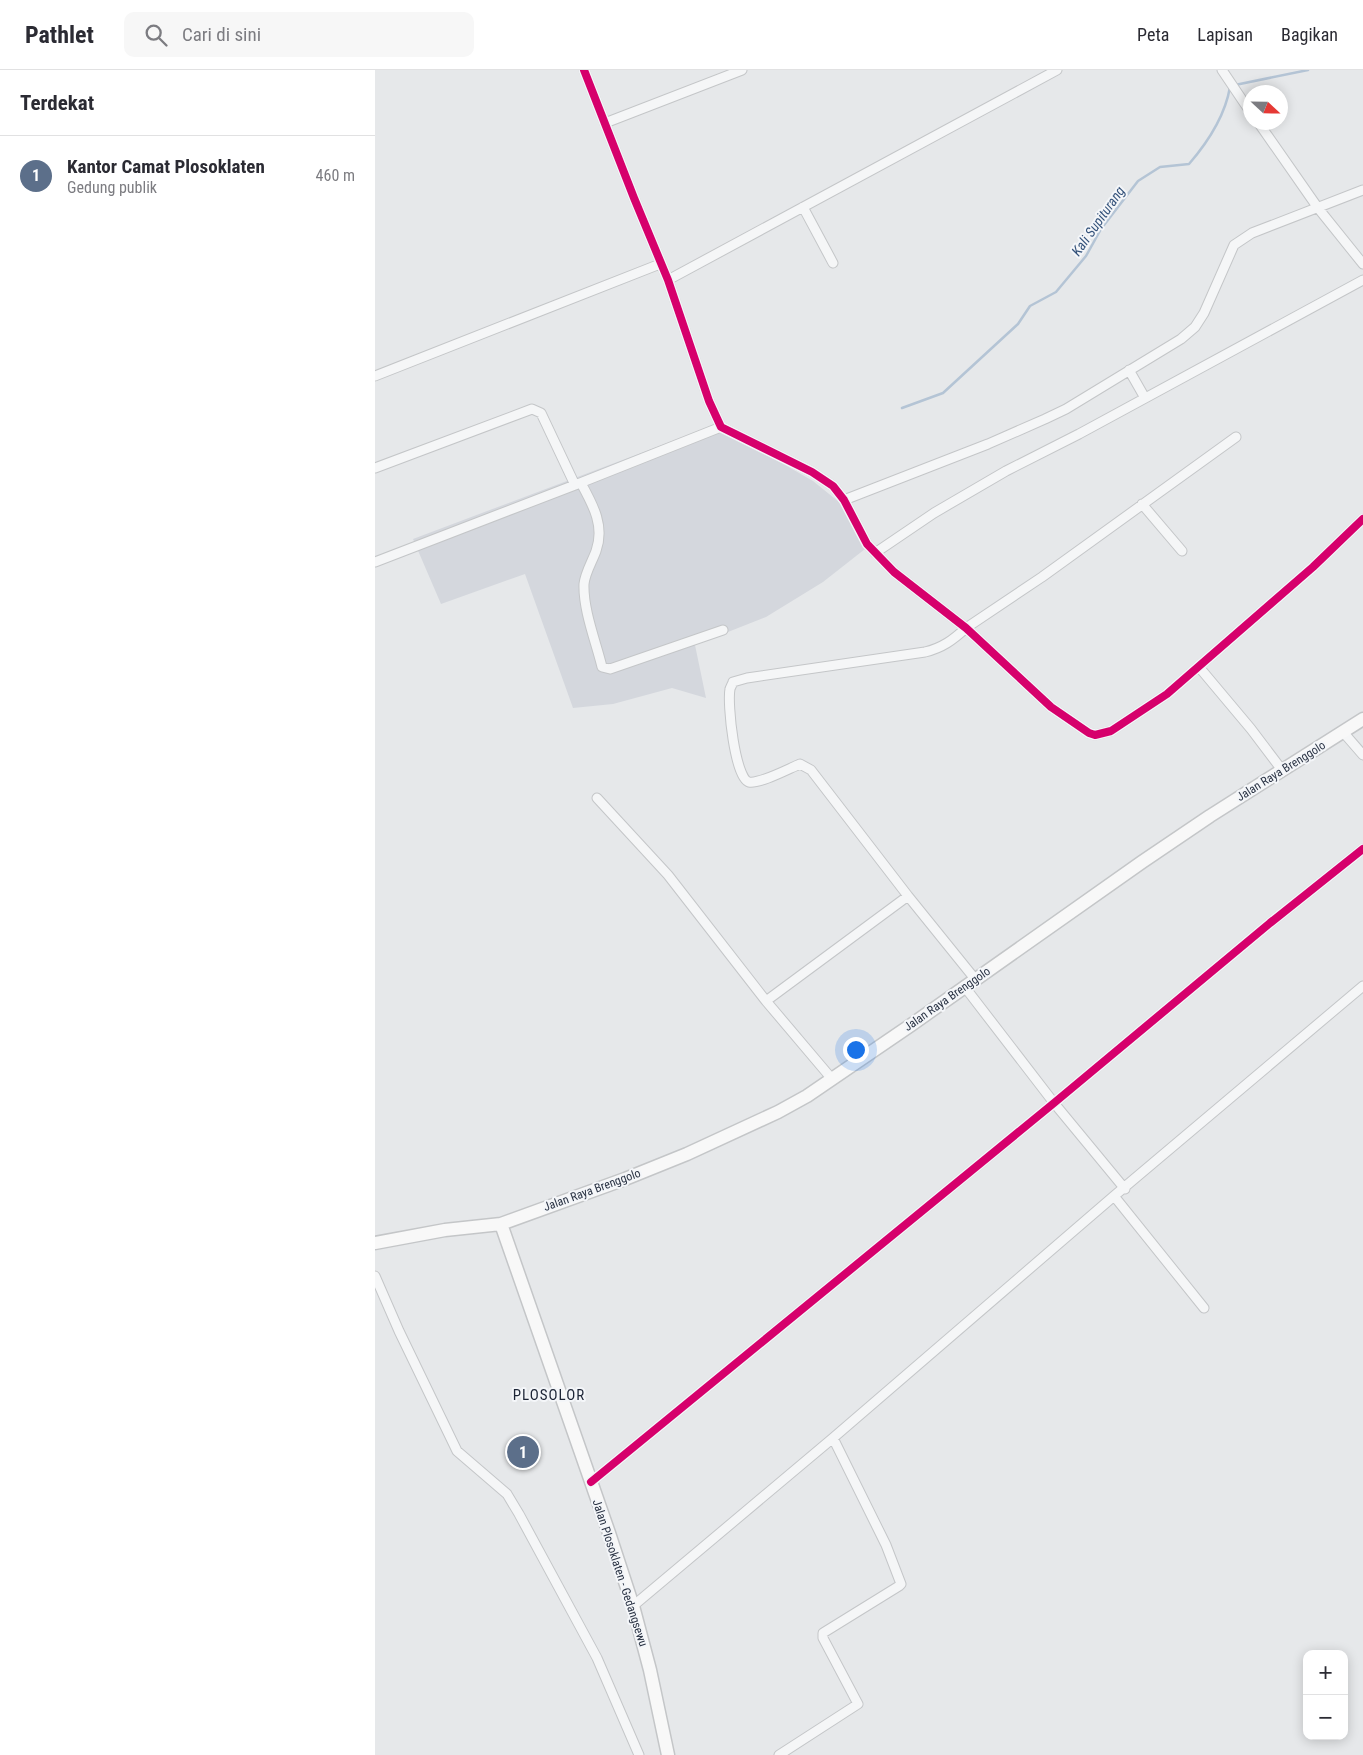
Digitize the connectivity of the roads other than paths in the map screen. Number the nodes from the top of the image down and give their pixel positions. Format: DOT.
graph roads {
  1 [pos="584,70"];
  2 [pos="742,70"];
  3 [pos="1057,70"];
  4 [pos="1225,74"];
  5 [pos="1243,101"];
  6 [pos="605,124"];
  7 [pos="1263,130"];
  8 [pos="1363,190"];
  9 [pos="803,207"];
  10 [pos="1318,208"];
  11 [pos="833,263"];
  12 [pos="660,264"];
  13 [pos="1363,264"];
  14 [pos="668,280"];
  15 [pos="1363,280"];
  16 [pos="1129,370"];
  17 [pos="375,376"];
  18 [pos="1145,398"];
  19 [pos="721,428"];
  20 [pos="1236,437"];
  21 [pos="375,468"];
  22 [pos="578,484"];
  23 [pos="844,500"];
  24 [pos="1142,504"];
  25 [pos="1363,519"];
  26 [pos="1182,552"];
  27 [pos="875,553"];
  28 [pos="375,562"];
  29 [pos="966,628"];
  30 [pos="723,630"];
  31 [pos="1199,667"];
  32 [pos="1363,719"];
  33 [pos="1343,732"];
  34 [pos="1363,755"];
  35 [pos="1282,770"];
  36 [pos="597,798"];
  37 [pos="1363,849"];
  38 [pos="908,896"];
  39 [pos="975,979"];
  40 [pos="964,986"];
  41 [pos="1363,986"];
  42 [pos="766,1001"];
  43 [pos="832,1079"];
  44 [pos="1054,1103"];
  45 [pos="1125,1188"];
  46 [pos="1114,1196"];
  47 [pos="501,1224"];
  48 [pos="375,1243"];
  49 [pos="375,1276"];
  50 [pos="1204,1308"];
  51 [pos="833,1438"];
  52 [pos="591,1482"];
  53 [pos="633,1606"];
  54 [pos="639,1755"];
  55 [pos="668,1755"];
  56 [pos="779,1755"];
  1 -- 6 [label="street"];
  2 -- 6 [label="street"];
  3 -- 9 [label="street"];
  4 -- 5 [label="street"];
  6 -- 12 [label="street"];
  7 -- 10 [label="street"];
  8 -- 10 [label="street"];
  9 -- 11 [label="street"];
  9 -- 14 [label="street"];
  10 -- 13 [label="street"];
  10 -- 16 [label="street"];
  12 -- 14 [label="street"];
  12 -- 17 [label="street"];
  14 -- 19 [label="street"];
  15 -- 18 [label="street"];
  16 -- 18 [label="street"];
  16 -- 23 [label="street"];
  18 -- 27 [label="street"];
  19 -- 22 [label="street"];
  19 -- 23 [label="street"];
  20 -- 24 [label="street"];
  21 -- 22 [label="street"];
  22 -- 28 [label="street"];
  22 -- 30 [label="street"];
  23 -- 27 [label="street"];
  24 -- 26 [label="street"];
  24 -- 29 [label="street"];
  25 -- 31 [label="street"];
  27 -- 29 [label="street"];
  29 -- 31 [label="street"];
  29 -- 38 [label="street"];
  31 -- 35 [label="street"];
  32 -- 33 [label="main road, Jalan Raya Brenggolo"];
  33 -- 34 [label="street"];
  33 -- 35 [label="main road, Jalan Raya Brenggolo"];
  35 -- 39 [label="main road, Jalan Raya Brenggolo"];
  36 -- 42 [label="street"];
  37 -- 44 [label="street"];
  38 -- 39 [label="street"];
  38 -- 42 [label="street"];
  39 -- 40 [label="main road, Jalan Raya Brenggolo"];
  40 -- 43 [label="main road, Jalan Raya Brenggolo"];
  40 -- 44 [label="street"];
  41 -- 45 [label="street"];
  42 -- 43 [label="street"];
  43 -- 47 [label="main road, Jalan Raya Brenggolo"];
  44 -- 45 [label="street"];
  44 -- 52 [label="street"];
  45 -- 46 [label="street"];
  46 -- 50 [label="street"];
  46 -- 51 [label="street"];
  47 -- 48 [label="main road, Jalan Raya Brenggolo"];
  47 -- 52 [label="main road, Jalan Plosoklaten - Gedangsewu"];
  49 -- 54 [label="street"];
  51 -- 53 [label="street"];
  51 -- 56 [label="street"];
  52 -- 53 [label="main road, Jalan Plosoklaten - Gedangsewu"];
  53 -- 55 [label="main road, Jalan Plosoklaten - Gedangsewu"];
}
